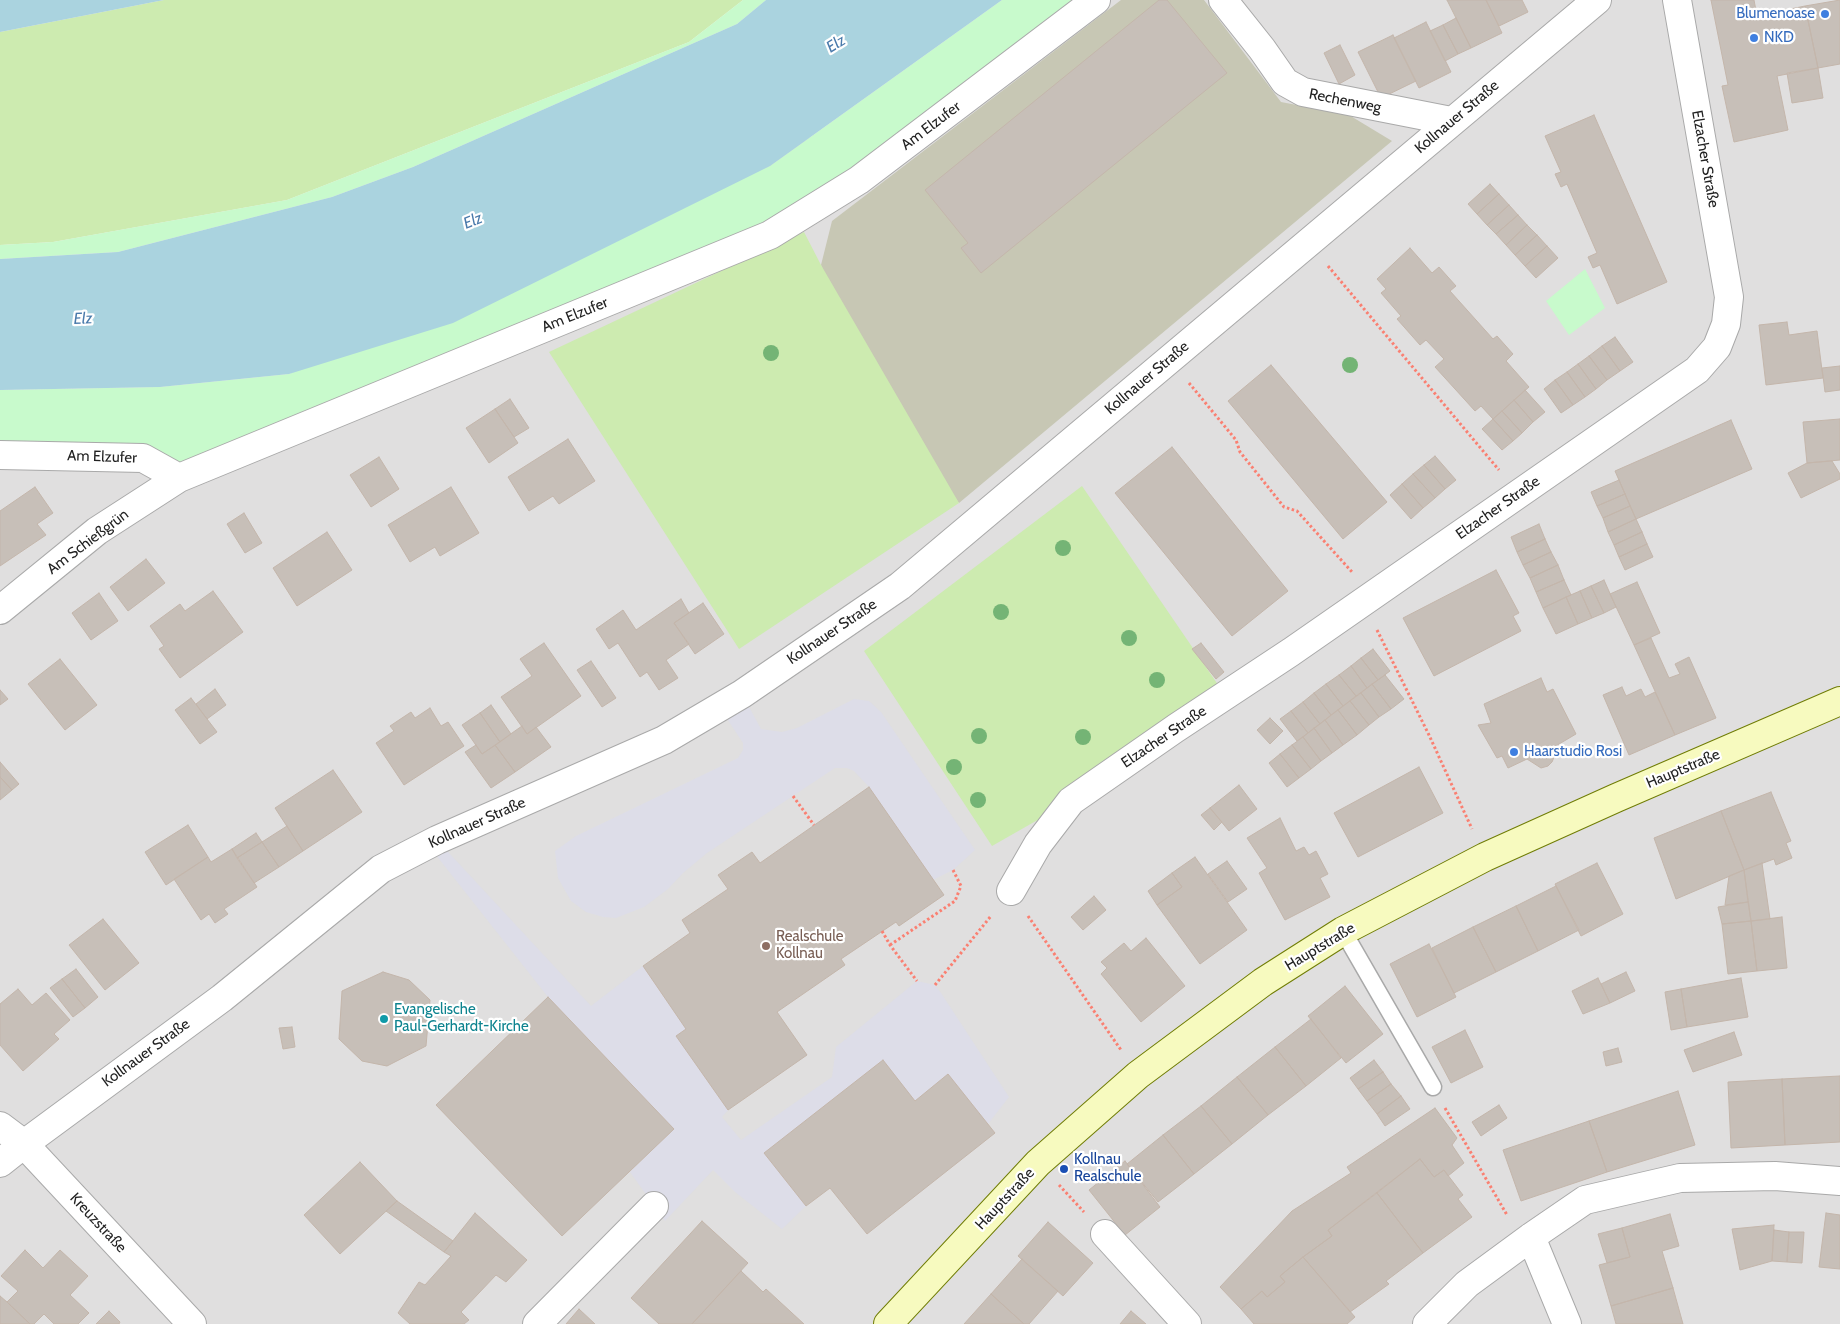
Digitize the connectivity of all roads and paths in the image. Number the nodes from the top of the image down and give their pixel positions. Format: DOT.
graph roads {
  1 [pos="1096,0"];
  2 [pos="1223,0"];
  3 [pos="1597,0"];
  4 [pos="1677,0"];
  5 [pos="1451,121"];
  6 [pos="1308,242"];
  7 [pos="1169,359"];
  8 [pos="0,455"];
  9 [pos="179,478"];
  10 [pos="1519,494"];
  11 [pos="1368,598"];
  12 [pos="0,610"];
  13 [pos="1840,701"];
  14 [pos="792,796"];
  15 [pos="814,825"];
  16 [pos="1485,857"];
  17 [pos="954,870"];
  18 [pos="1011,891"];
  19 [pos="882,931"];
  20 [pos="1344,931"];
  21 [pos="890,945"];
  22 [pos="917,981"];
  23 [pos="935,985"];
  24 [pos="1138,1075"];
  25 [pos="1433,1087"];
  26 [pos="0,1126"];
  27 [pos="24,1144"];
  28 [pos="0,1163"];
  29 [pos="1038,1163"];
  30 [pos="1840,1181"];
  31 [pos="654,1206"];
  32 [pos="1105,1234"];
  33 [pos="1530,1237"];
  34 [pos="192,1324"];
  35 [pos="536,1324"];
  36 [pos="888,1324"];
  37 [pos="1187,1324"];
  38 [pos="1427,1324"];
  39 [pos="1567,1324"];
  1 -- 9 [label="street, Am Elzufer"];
  2 -- 5 [label="street, Rechenweg"];
  3 -- 5 [label="street, Kollnauer Straße"];
  4 -- 10 [label="street, Elzacher Straße"];
  5 -- 6 [label="street, Kollnauer Straße"];
  6 -- 7 [label="street, Kollnauer Straße"];
  6 -- 10 [label="path"];
  7 -- 11 [label="path"];
  7 -- 27 [label="street, Kollnauer Straße"];
  8 -- 9 [label="street, Am Elzufer"];
  9 -- 12 [label="street, Am Schießgrün"];
  10 -- 11 [label="street, Elzacher Straße"];
  11 -- 16 [label="path"];
  11 -- 18 [label="street, Elzacher Straße"];
  13 -- 16 [label="street, Hauptstraße"];
  14 -- 15 [label="path"];
  16 -- 20 [label="street, Hauptstraße"];
  17 -- 21 [label="path"];
  18 -- 23 [label="path"];
  18 -- 24 [label="path"];
  19 -- 21 [label="path"];
  20 -- 24 [label="street, Hauptstraße"];
  20 -- 25 [label="lane"];
  21 -- 22 [label="path"];
  24 -- 29 [label="street, Hauptstraße"];
  25 -- 33 [label="path"];
  26 -- 27 [label="street, Kreuzstraße"];
  27 -- 28 [label="street, Kollnauer Straße"];
  27 -- 34 [label="street, Kreuzstraße"];
  29 -- 32 [label="path"];
  29 -- 36 [label="street, Hauptstraße"];
  30 -- 33 [label="street"];
  31 -- 35 [label="street"];
  32 -- 37 [label="street"];
  33 -- 38 [label="street"];
  33 -- 39 [label="street"];
}
